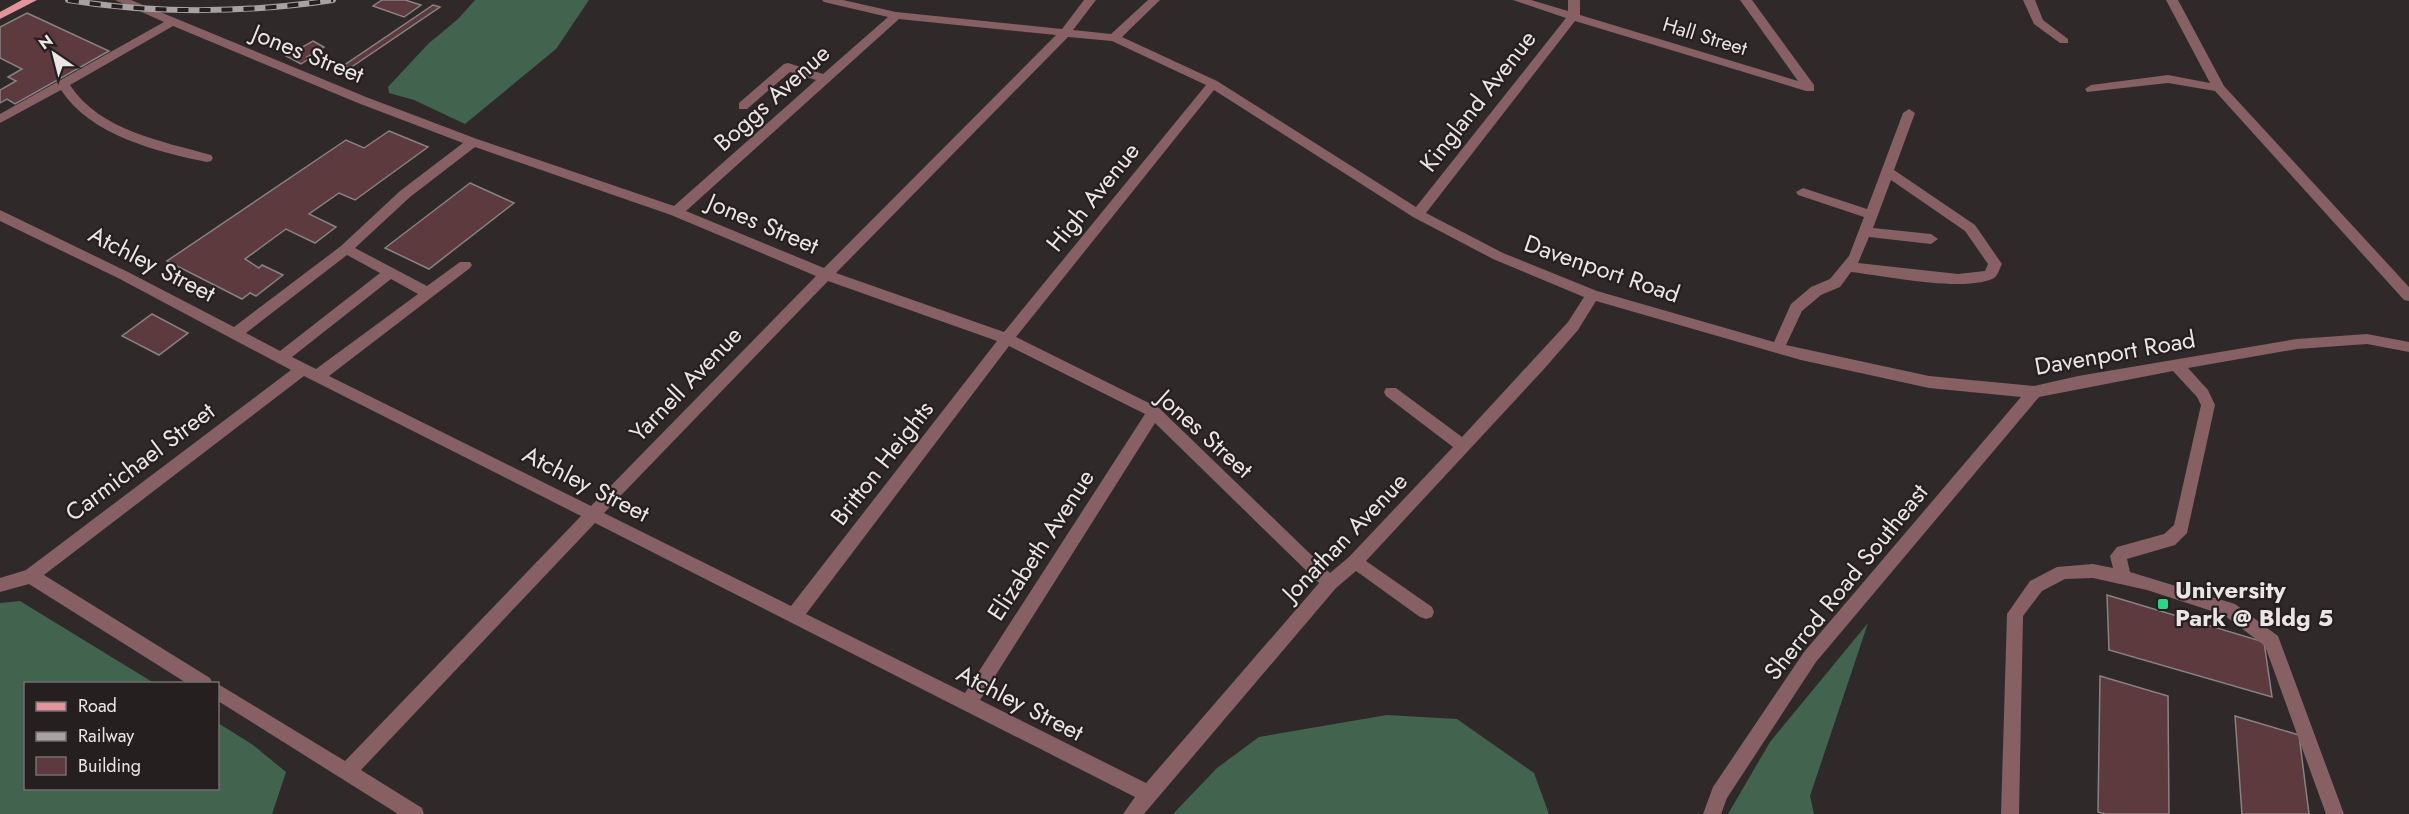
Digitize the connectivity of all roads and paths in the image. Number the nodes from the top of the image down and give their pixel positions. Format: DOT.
graph roads {
  1 [pos="31,0"];
  2 [pos="121,0"];
  3 [pos="828,0"];
  4 [pos="1090,0"];
  5 [pos="1154,0"];
  6 [pos="1520,0"];
  7 [pos="1574,0"];
  8 [pos="1746,0"];
  9 [pos="2029,0"];
  10 [pos="2172,0"];
  11 [pos="896,15"];
  12 [pos="1574,15"];
  13 [pos="0,16"];
  14 [pos="172,22"];
  15 [pos="1064,34"];
  16 [pos="1114,38"];
  17 [pos="2064,41"];
  18 [pos="825,80"];
  19 [pos="63,83"];
  20 [pos="1213,84"];
  21 [pos="2220,87"];
  22 [pos="2091,89"];
  23 [pos="743,106"];
  24 [pos="1908,113"];
  25 [pos="0,119"];
  26 [pos="473,142"];
  27 [pos="207,158"];
  28 [pos="1887,171"];
  29 [pos="1803,192"];
  30 [pos="676,212"];
  31 [pos="1418,214"];
  32 [pos="1871,215"];
  33 [pos="1,217"];
  34 [pos="1865,232"];
  35 [pos="1931,239"];
  36 [pos="346,249"];
  37 [pos="465,265"];
  38 [pos="1848,267"];
  39 [pos="389,273"];
  40 [pos="825,274"];
  41 [pos="428,293"];
  42 [pos="1593,295"];
  43 [pos="2409,296"];
  44 [pos="236,333"];
  45 [pos="1007,339"];
  46 [pos="2409,347"];
  47 [pos="1778,348"];
  48 [pos="281,358"];
  49 [pos="2176,365"];
  50 [pos="311,372"];
  51 [pos="1391,392"];
  52 [pos="2034,392"];
  53 [pos="1154,412"];
  54 [pos="1464,447"];
  55 [pos="592,514"];
  56 [pos="1355,562"];
  57 [pos="31,576"];
  58 [pos="2123,578"];
  59 [pos="1330,583"];
  60 [pos="0,585"];
  61 [pos="1426,612"];
  62 [pos="794,616"];
  63 [pos="201,682"];
  64 [pos="219,693"];
  65 [pos="968,704"];
  66 [pos="346,772"];
  67 [pos="1150,795"];
  68 [pos="415,814"];
  69 [pos="1132,814"];
  70 [pos="1712,814"];
  71 [pos="2010,814"];
  72 [pos="2335,814"];
  1 -- 13 [label="main road"];
  2 -- 14 [label="street, Jones Street"];
  3 -- 11 [label="street, Davenport Road"];
  4 -- 15 [label="street, Yarnell Avenue"];
  5 -- 16 [label="street"];
  6 -- 12 [label="street, Hall Street"];
  7 -- 12 [label="street"];
  8 -- 12 [label="street, Hall Street"];
  9 -- 17 [label="street"];
  10 -- 21 [label="street"];
  11 -- 15 [label="street, Davenport Road"];
  11 -- 18 [label="street, Boggs Avenue"];
  12 -- 31 [label="street, Kingland Avenue"];
  14 -- 19 [label="street"];
  14 -- 26 [label="street, Jones Street"];
  15 -- 16 [label="street, Davenport Road"];
  15 -- 40 [label="street, Yarnell Avenue"];
  16 -- 20 [label="street, Davenport Road"];
  18 -- 23 [label="street"];
  18 -- 30 [label="street, Boggs Avenue"];
  19 -- 25 [label="street"];
  19 -- 27 [label="street"];
  20 -- 31 [label="street, Davenport Road"];
  20 -- 45 [label="street, High Avenue"];
  21 -- 22 [label="street"];
  21 -- 43 [label="street"];
  24 -- 28 [label="street"];
  26 -- 30 [label="street, Jones Street"];
  26 -- 36 [label="street"];
  28 -- 32 [label="street"];
  28 -- 38 [label="street"];
  29 -- 32 [label="street"];
  30 -- 40 [label="street, Jones Street"];
  31 -- 42 [label="street, Davenport Road"];
  32 -- 34 [label="street"];
  33 -- 44 [label="street, Atchley Street"];
  34 -- 35 [label="street"];
  34 -- 38 [label="street"];
  36 -- 39 [label="street"];
  36 -- 44 [label="street"];
  37 -- 41 [label="street, Carmichael Street"];
  38 -- 47 [label="street"];
  39 -- 41 [label="street"];
  39 -- 48 [label="street"];
  40 -- 45 [label="street, Jones Street"];
  40 -- 55 [label="street, Yarnell Avenue"];
  41 -- 50 [label="street, Carmichael Street"];
  42 -- 47 [label="street, Davenport Road"];
  42 -- 54 [label="street, Jonathan Avenue"];
  44 -- 48 [label="street, Atchley Street"];
  45 -- 53 [label="street, Jones Street"];
  45 -- 62 [label="street, Britton Heights"];
  46 -- 49 [label="street, Davenport Road"];
  47 -- 52 [label="street, Davenport Road"];
  48 -- 50 [label="street, Atchley Street"];
  49 -- 52 [label="street, Davenport Road"];
  49 -- 58 [label="street"];
  50 -- 55 [label="street, Atchley Street"];
  50 -- 57 [label="street, Carmichael Street"];
  51 -- 54 [label="street"];
  52 -- 70 [label="street, Sherrod Road Southeast"];
  53 -- 59 [label="street, Jones Street"];
  53 -- 65 [label="street, Elizabeth Avenue"];
  54 -- 56 [label="street, Jonathan Avenue"];
  55 -- 62 [label="street, Atchley Street"];
  55 -- 66 [label="street, Yarnell Avenue"];
  56 -- 59 [label="street, Jonathan Avenue"];
  56 -- 61 [label="street"];
  57 -- 60 [label="street, Carmichael Street"];
  57 -- 63 [label="street"];
  58 -- 71 [label="street"];
  58 -- 72 [label="street"];
  59 -- 67 [label="street, Jonathan Avenue"];
  62 -- 65 [label="street, Atchley Street"];
  64 -- 66 [label="street"];
  65 -- 67 [label="street, Atchley Street"];
  66 -- 68 [label="street"];
  67 -- 69 [label="street, Jonathan Avenue"];
}
